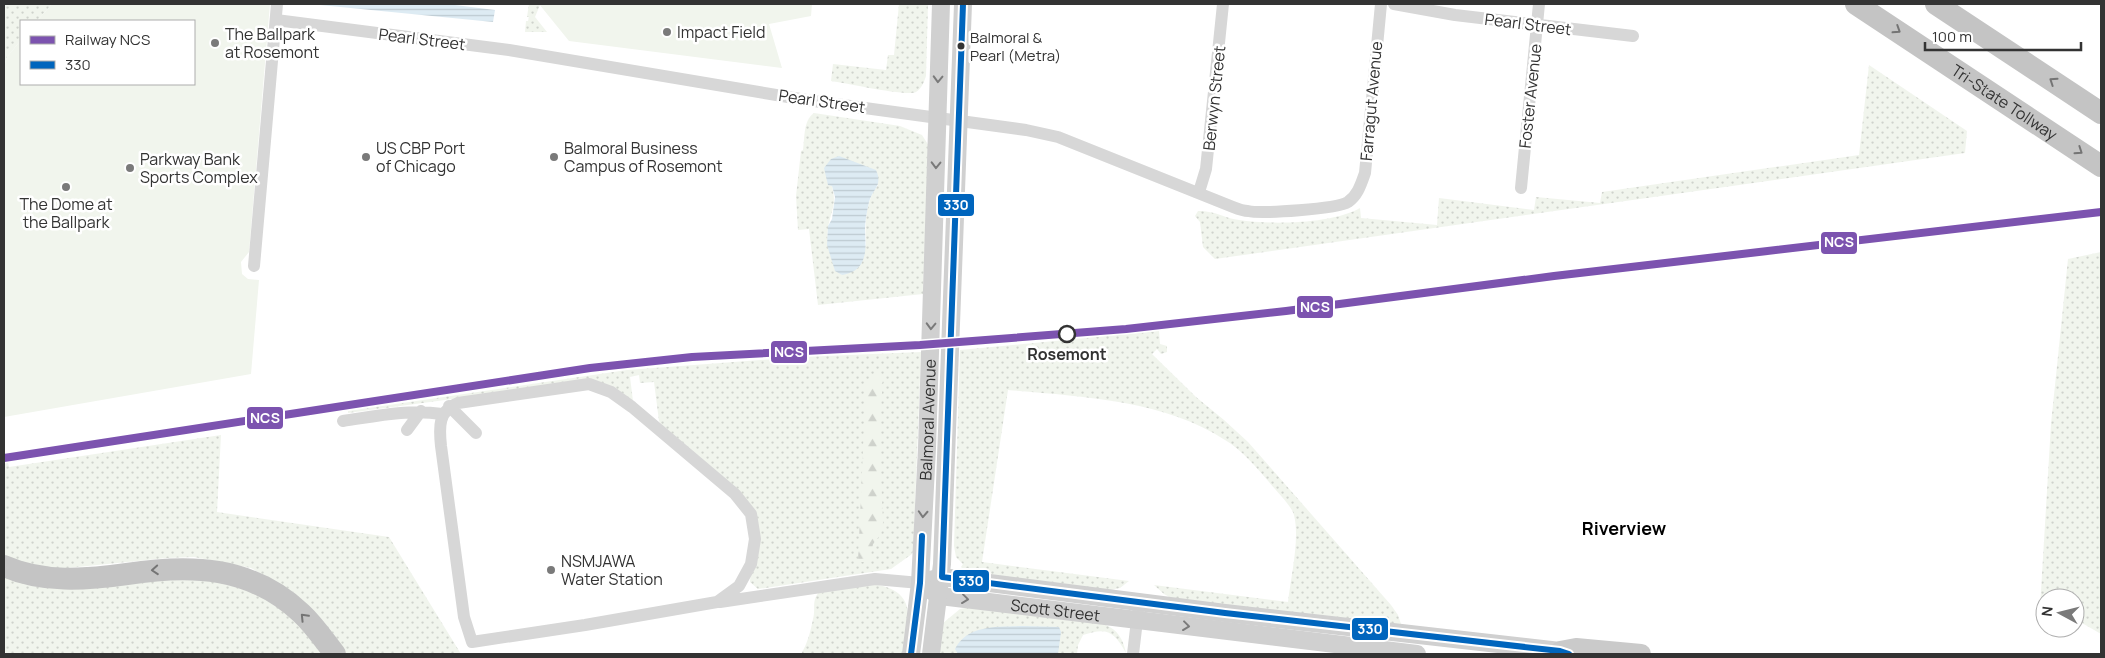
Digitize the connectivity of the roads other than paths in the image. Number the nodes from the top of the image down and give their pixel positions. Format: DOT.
graph roads {
  1 [pos="277,4"];
  2 [pos="941,4"];
  3 [pos="963,4"];
  4 [pos="1223,4"];
  5 [pos="1381,4"];
  6 [pos="1394,4"];
  7 [pos="1539,4"];
  8 [pos="1856,4"];
  9 [pos="1936,4"];
  10 [pos="276,20"];
  11 [pos="1537,25"];
  12 [pos="1632,36"];
  13 [pos="2097,111"];
  14 [pos="937,116"];
  15 [pos="957,119"];
  16 [pos="2101,166"];
  17 [pos="1521,188"];
  18 [pos="1199,192"];
  19 [pos="1354,196"];
  20 [pos="254,266"];
  21 [pos="446,410"];
  22 [pos="421,411"];
  23 [pos="343,421"];
  24 [pos="407,430"];
  25 [pos="476,433"];
  26 [pos="4,566"];
  27 [pos="942,577"];
  28 [pos="920,583"];
  29 [pos="940,596"];
  30 [pos="1140,601"];
  31 [pos="717,602"];
  32 [pos="1137,620"];
  33 [pos="1565,652"];
  34 [pos="335,654"];
  35 [pos="911,654"];
  36 [pos="931,654"];
  37 [pos="1133,654"];
  38 [pos="1417,654"];
  39 [pos="1641,654"];
  1 -- 10 [label="street"];
  2 -- 14 [label="street, Balmoral Avenue, one-way"];
  3 -- 15 [label="street, Balmoral Avenue"];
  4 -- 18 [label="street, Berwyn Street"];
  5 -- 19 [label="street, Farragut Avenue"];
  6 -- 11 [label="street, Pearl Street"];
  7 -- 11 [label="street, Foster Avenue"];
  8 -- 16 [label="highway, Tri-State Tollway, one-way"];
  13 -- 9 [label="highway, one-way"];
  10 -- 14 [label="street, Pearl Street"];
  10 -- 20 [label="street"];
  11 -- 12 [label="street, Pearl Street"];
  11 -- 17 [label="street, Foster Avenue"];
  14 -- 15 [label="street, Pearl Street"];
  14 -- 28 [label="street, Balmoral Avenue, one-way"];
  15 -- 18 [label="street, Pearl Street"];
  15 -- 27 [label="street, Balmoral Avenue"];
  18 -- 19 [label="street, Pearl Street"];
  21 -- 22 [label="street"];
  21 -- 25 [label="street"];
  21 -- 31 [label="street"];
  21 -- 31 [label="street"];
  22 -- 23 [label="street"];
  22 -- 24 [label="street"];
  34 -- 26 [label="highway, one-way"];
  27 -- 28 [label="street, Scott Street"];
  27 -- 29 [label="street, Balmoral Avenue"];
  27 -- 30 [label="street, Scott Street"];
  28 -- 29 [label="street, Scott Street"];
  28 -- 31 [label="street"];
  28 -- 35 [label="street, Balmoral Avenue"];
  29 -- 32 [label="street, Scott Street, one-way"];
  29 -- 36 [label="street, Balmoral Avenue"];
  30 -- 32 [label="street"];
  30 -- 33 [label="street, Scott Street"];
  32 -- 37 [label="street"];
  32 -- 38 [label="street, Scott Street, one-way"];
  33 -- 39 [label="main road"];
}
